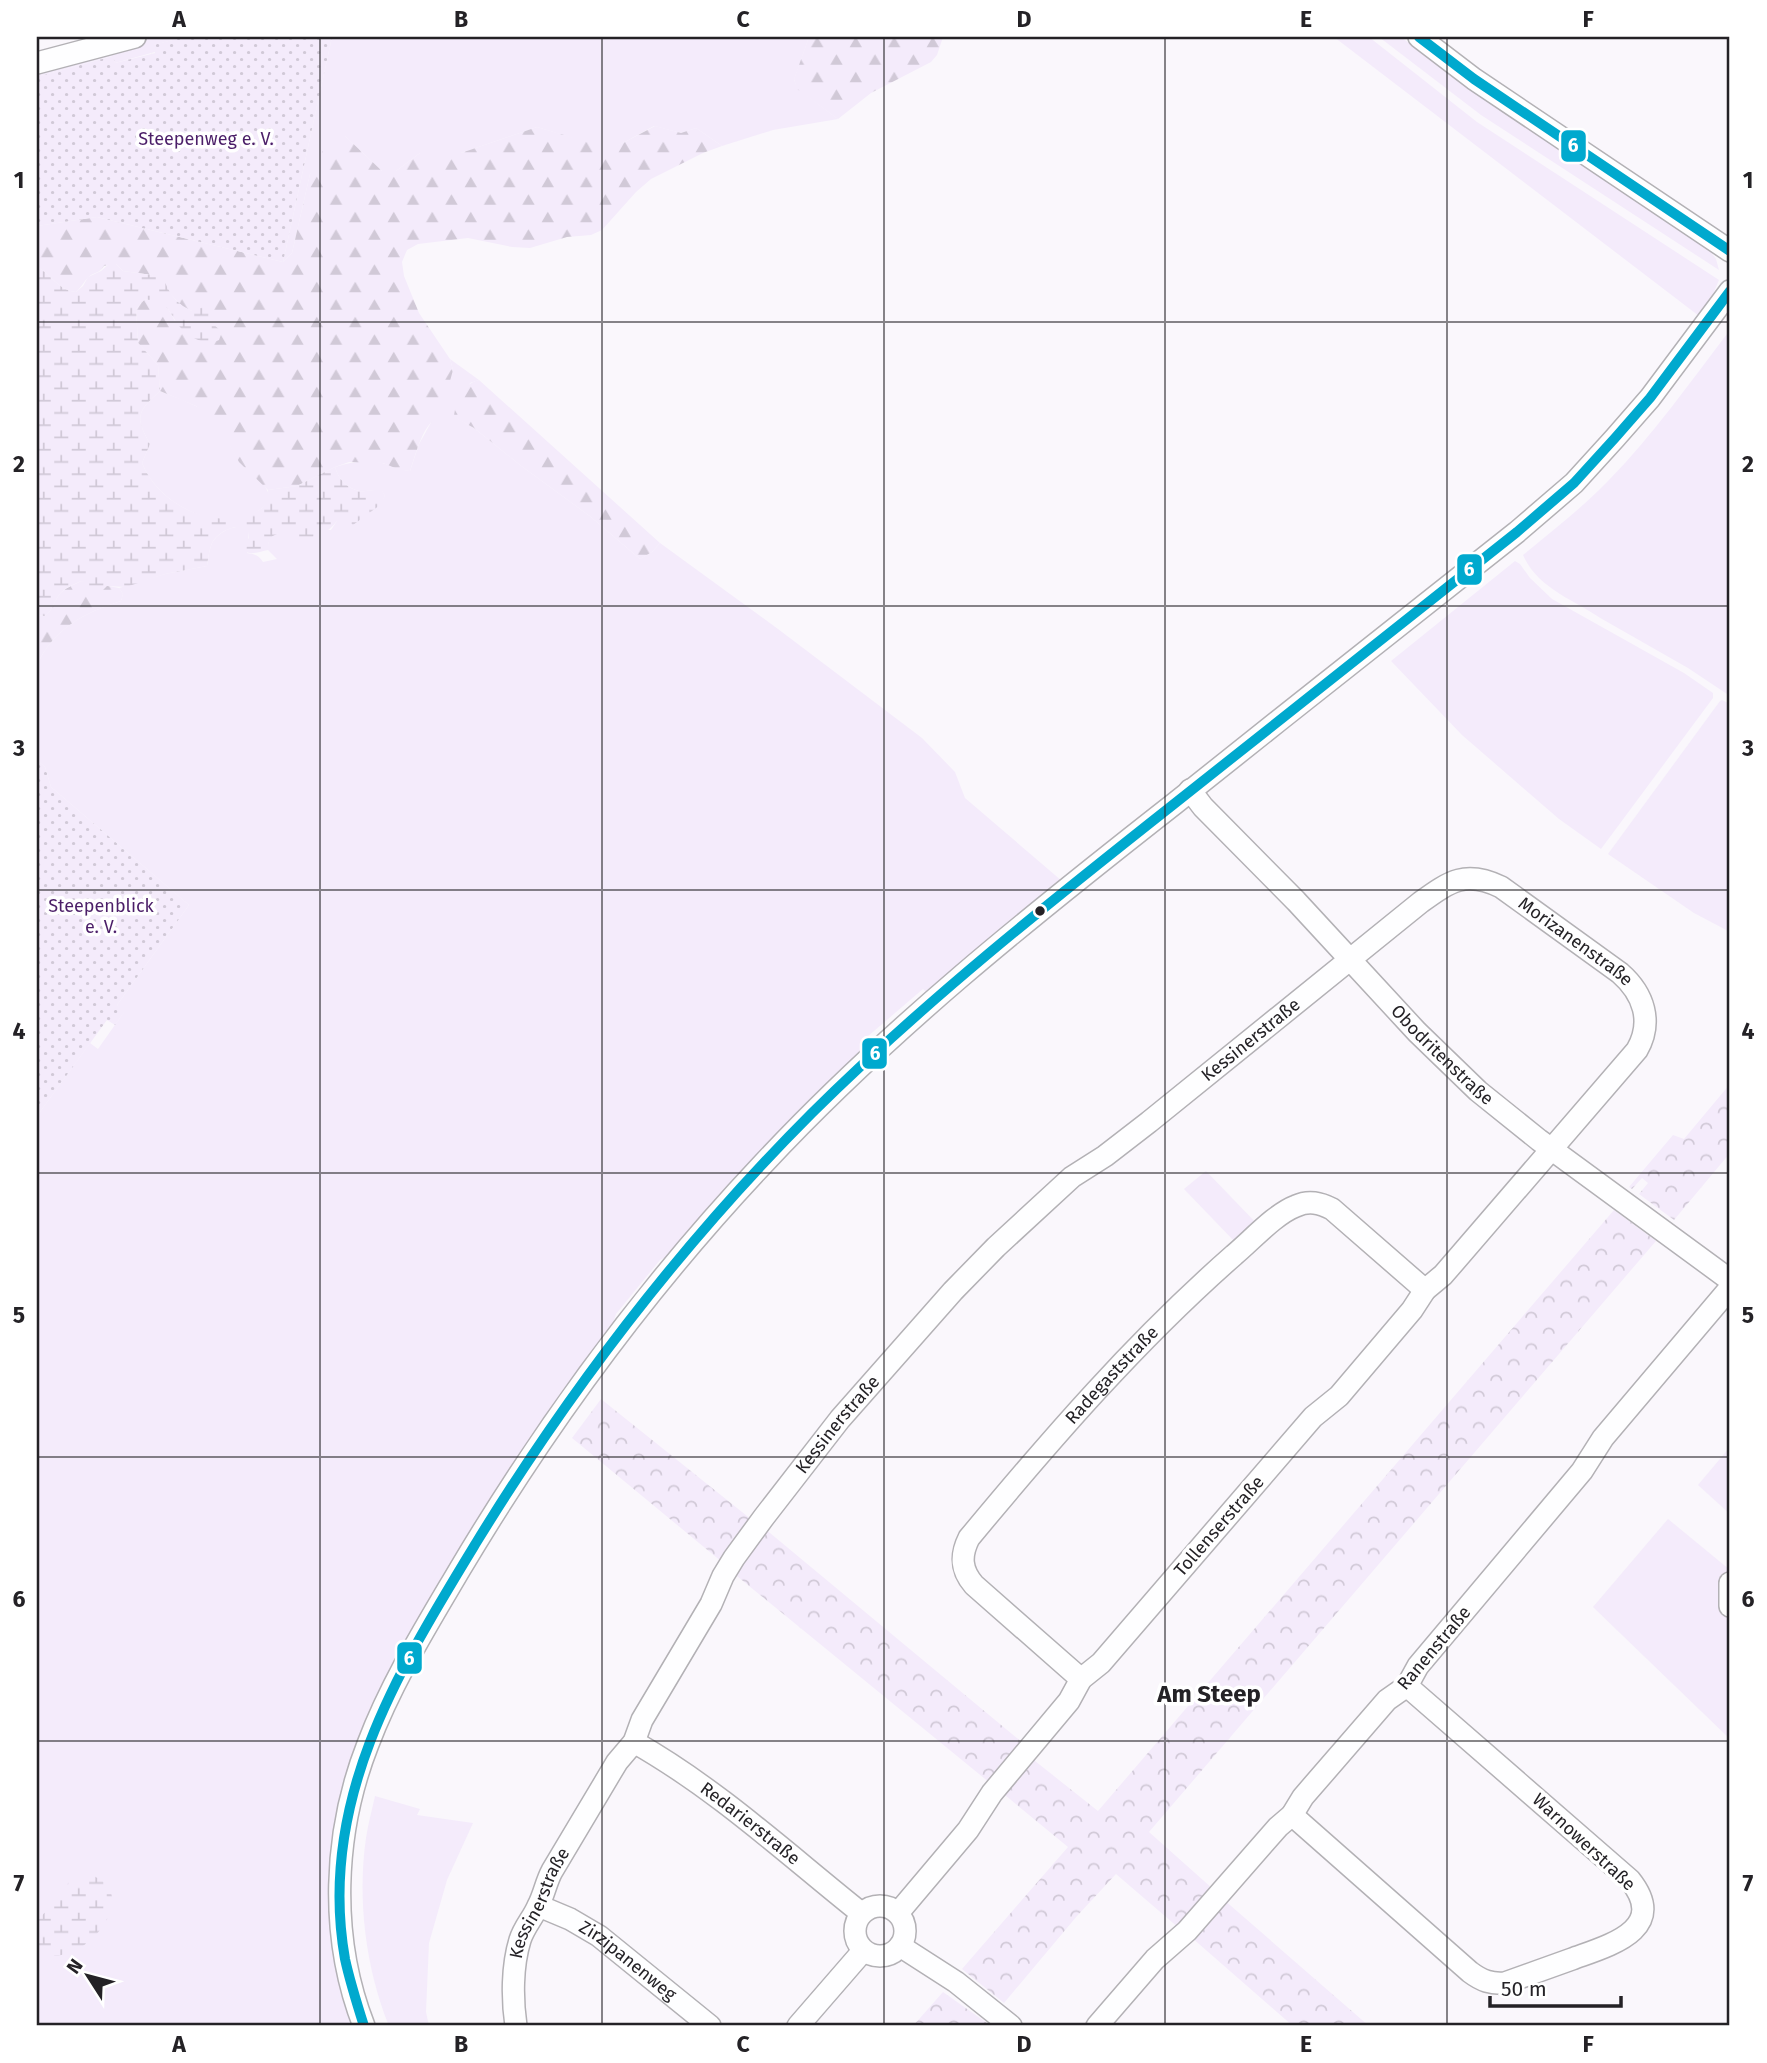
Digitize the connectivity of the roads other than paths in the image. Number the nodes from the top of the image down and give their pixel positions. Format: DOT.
graph roads {
  1 [pos="135,37"];
  2 [pos="1419,37"];
  3 [pos="37,62"];
  4 [pos="1730,251"];
  5 [pos="1730,291"];
  6 [pos="1190,790"];
  7 [pos="1350,961"];
  8 [pos="1552,1149"];
  9 [pos="1730,1280"];
  10 [pos="1730,1288"];
  11 [pos="1424,1290"];
  12 [pos="1730,1583"];
  13 [pos="1730,1606"];
  14 [pos="1082,1679"];
  15 [pos="1407,1686"];
  16 [pos="634,1742"];
  17 [pos="1292,1815"];
  18 [pos="539,1906"];
  19 [pos="862,1913"];
  20 [pos="898,1913"];
  21 [pos="901,1946"];
  22 [pos="863,1951"];
  23 [pos="364,2026"];
  24 [pos="516,2026"];
  25 [pos="710,2026"];
  26 [pos="798,2026"];
  27 [pos="1011,2026"];
  28 [pos="1097,2026"];
  1 -- 3 [label="street"];
  2 -- 4 [label="street"];
  5 -- 6 [label="street"];
  6 -- 7 [label="street, Obodritenstraße"];
  6 -- 23 [label="street"];
  7 -- 8 [label="street, Obodritenstraße"];
  7 -- 8 [label="street, Morizanenstraße"];
  7 -- 16 [label="street, Kessinerstraße"];
  8 -- 9 [label="street, Obodritenstraße"];
  8 -- 11 [label="street, Tollenserstraße"];
  10 -- 15 [label="street, Ranenstraße"];
  11 -- 14 [label="street, Tollenserstraße"];
  11 -- 14 [label="street, Radegaststraße"];
  12 -- 13 [label="street"];
  14 -- 20 [label="street, Tollenserstraße"];
  15 -- 17 [label="street, Ranenstraße"];
  15 -- 17 [label="street, Warnowerstraße"];
  16 -- 18 [label="street, Kessinerstraße"];
  16 -- 19 [label="street, Redarierstraße"];
  17 -- 28 [label="street, Ranenstraße"];
  18 -- 24 [label="street, Kessinerstraße"];
  18 -- 25 [label="street, Zirzipanenweg"];
  19 -- 20 [label="street"];
  19 -- 22 [label="street"];
  20 -- 21 [label="street"];
  21 -- 22 [label="street"];
  21 -- 27 [label="street"];
  22 -- 26 [label="street"];
}
